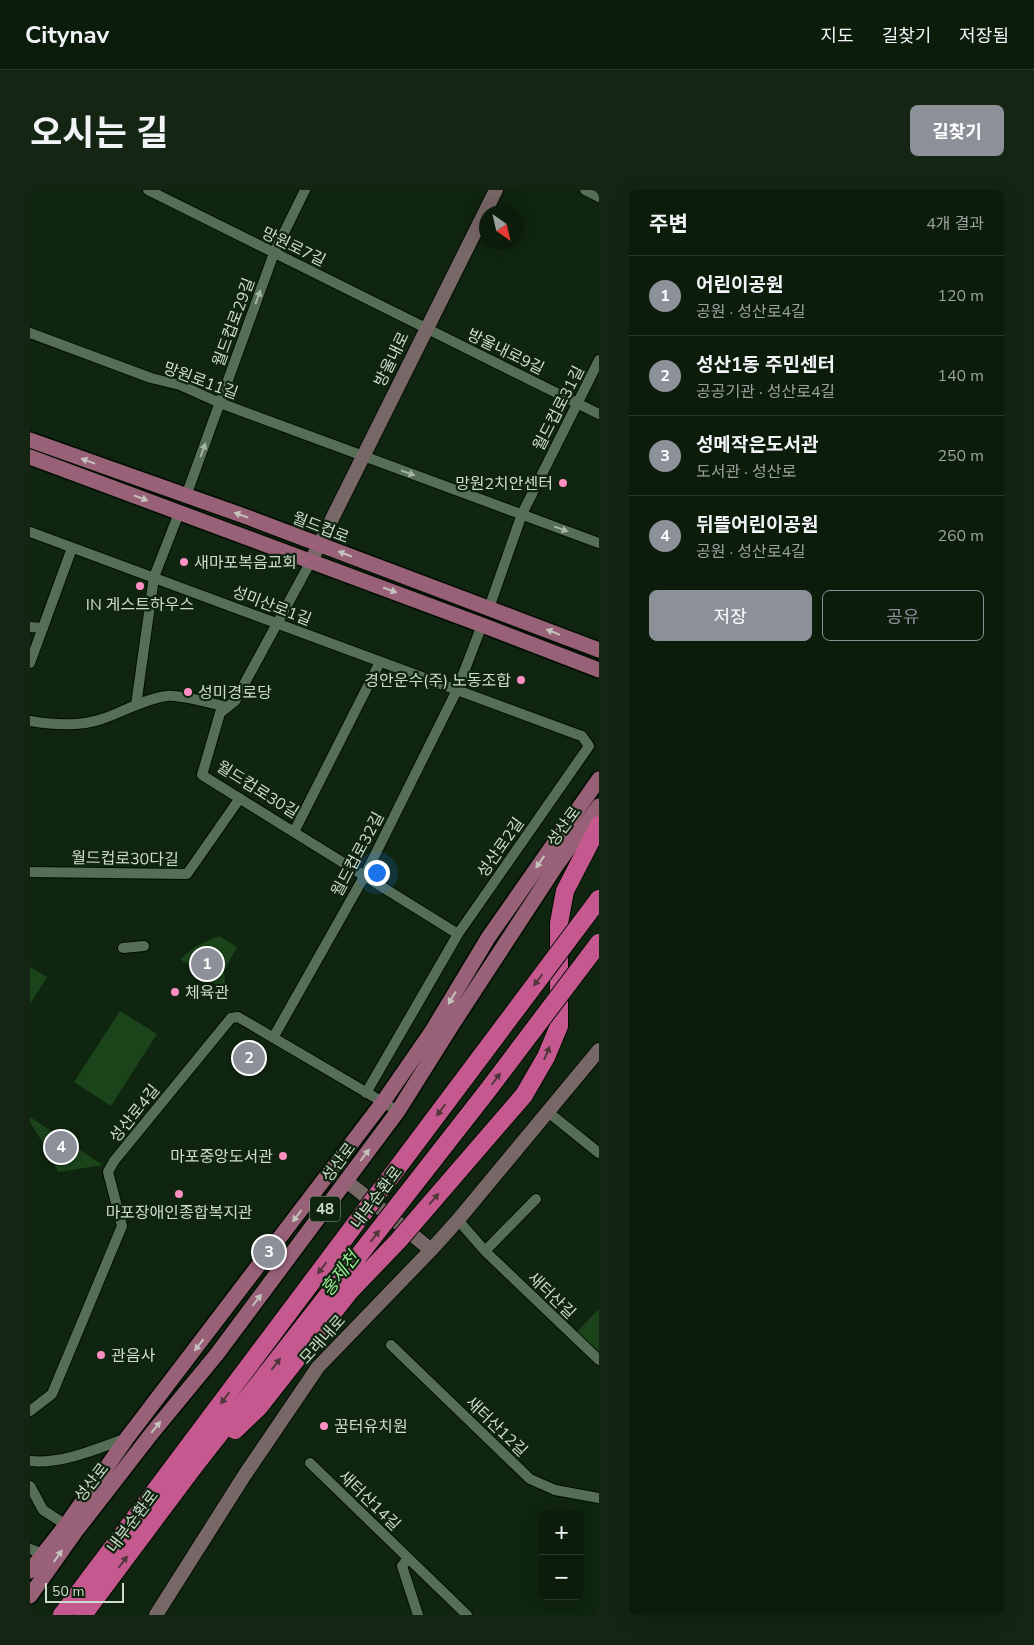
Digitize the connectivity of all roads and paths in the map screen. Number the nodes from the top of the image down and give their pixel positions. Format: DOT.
graph roads {
  1 [pos="148,190"];
  2 [pos="305,190"];
  3 [pos="496,190"];
  4 [pos="585,190"];
  5 [pos="599,197"];
  6 [pos="274,253"];
  7 [pos="426,329"];
  8 [pos="30,333"];
  9 [pos="599,360"];
  10 [pos="220,403"];
  11 [pos="578,403"];
  12 [pos="599,414"];
  13 [pos="30,440"];
  14 [pos="362,456"];
  15 [pos="30,457"];
  16 [pos="186,496"];
  17 [pos="179,513"];
  18 [pos="522,514"];
  19 [pos="261,523"];
  20 [pos="30,532"];
  21 [pos="255,540"];
  22 [pos="599,543"];
  23 [pos="319,545"];
  24 [pos="72,548"];
  25 [pos="311,561"];
  26 [pos="367,562"];
  27 [pos="154,577"];
  28 [pos="361,580"];
  29 [pos="489,608"];
  30 [pos="277,623"];
  31 [pos="482,625"];
  32 [pos="30,627"];
  33 [pos="43,628"];
  34 [pos="599,650"];
  35 [pos="380,662"];
  36 [pos="30,663"];
  37 [pos="599,670"];
  38 [pos="457,690"];
  39 [pos="136,705"];
  40 [pos="227,706"];
  41 [pos="30,721"];
  42 [pos="599,779"];
  43 [pos="240,798"];
  44 [pos="599,806"];
  45 [pos="599,825"];
  46 [pos="294,832"];
  47 [pos="30,872"];
  48 [pos="365,875"];
  49 [pos="599,899"];
  50 [pos="458,934"];
  51 [pos="599,943"];
  52 [pos="144,946"];
  53 [pos="124,948"];
  54 [pos="273,1038"];
  55 [pos="599,1051"];
  56 [pos="366,1092"];
  57 [pos="384,1102"];
  58 [pos="398,1111"];
  59 [pos="548,1112"];
  60 [pos="599,1153"];
  61 [pos="346,1181"];
  62 [pos="536,1199"];
  63 [pos="458,1220"];
  64 [pos="431,1250"];
  65 [pos="485,1251"];
  66 [pos="391,1344"];
  67 [pos="599,1360"];
  68 [pos="30,1410"];
  69 [pos="127,1438"];
  70 [pos="30,1460"];
  71 [pos="310,1463"];
  72 [pos="192,1470"];
  73 [pos="30,1486"];
  74 [pos="599,1498"];
  75 [pos="66,1524"];
  76 [pos="36,1551"];
  77 [pos="408,1558"];
  78 [pos="30,1571"];
  79 [pos="30,1596"];
  80 [pos="62,1615"];
  81 [pos="83,1615"];
  82 [pos="156,1615"];
  83 [pos="418,1615"];
  84 [pos="467,1615"];
  1 -- 6 [label="street, 망원로7길"];
  2 -- 6 [label="street, 월드컵로29길"];
  3 -- 7 [label="main road, 방울내로"];
  4 -- 5 [label="street"];
  6 -- 7 [label="street, 망원로7길"];
  10 -- 6 [label="street, 월드컵로29길, one-way"];
  7 -- 11 [label="street, 방울내로9길"];
  7 -- 14 [label="main road, 방울내로"];
  8 -- 10 [label="street, 망원로11길"];
  9 -- 11 [label="street, 월드컵로31길"];
  10 -- 14 [label="street, 망원로11길"];
  16 -- 10 [label="street, 월드컵로29길, one-way"];
  11 -- 12 [label="street, 방울내로9길"];
  11 -- 18 [label="street, 월드컵로31길"];
  16 -- 13 [label="main road, 월드컵로, one-way"];
  14 -- 18 [label="street, 망원로11길, one-way"];
  14 -- 23 [label="main road, 방울내로"];
  15 -- 17 [label="main road, one-way"];
  19 -- 16 [label="main road, 월드컵로, one-way"];
  17 -- 21 [label="main road"];
  17 -- 27 [label="street"];
  18 -- 22 [label="street, 망원로11길, one-way"];
  18 -- 29 [label="street, 월드컵로31길"];
  19 -- 21 [label="main road"];
  19 -- 23 [label="main road, 월드컵로"];
  20 -- 24 [label="street, 성미산로1길"];
  21 -- 25 [label="main road"];
  23 -- 25 [label="main road, 월드컵로30길"];
  26 -- 23 [label="main road, 월드컵로, one-way"];
  24 -- 27 [label="street, 성미산로1길"];
  24 -- 33 [label="street"];
  25 -- 28 [label="main road"];
  25 -- 30 [label="street, 월드컵로30길"];
  26 -- 28 [label="main road"];
  26 -- 29 [label="main road, 월드컵로"];
  27 -- 30 [label="street, 성미산로1길"];
  27 -- 39 [label="street"];
  28 -- 31 [label="main road, one-way"];
  34 -- 29 [label="main road, 월드컵로, one-way"];
  30 -- 35 [label="street, 성미산로1길"];
  30 -- 40 [label="street, 월드컵로30길"];
  31 -- 37 [label="main road"];
  31 -- 38 [label="street, 월드컵로32길"];
  32 -- 33 [label="street"];
  33 -- 36 [label="street"];
  35 -- 38 [label="street, 성미산로1길"];
  35 -- 46 [label="street"];
  38 -- 48 [label="street, 월드컵로32길"];
  38 -- 50 [label="street, 성산로2길"];
  39 -- 40 [label="street"];
  39 -- 41 [label="street"];
  40 -- 43 [label="street, 월드컵로30길"];
  42 -- 57 [label="main road, one-way"];
  43 -- 46 [label="street, 월드컵로30길"];
  43 -- 47 [label="street, 월드컵로30다길"];
  44 -- 58 [label="main road, 성산로 / 48"];
  72 -- 45 [label="highway, one-way, bridge"];
  46 -- 48 [label="street, 월드컵로30길"];
  48 -- 50 [label="street, 월드컵로30길"];
  48 -- 54 [label="street, 월드컵로32길"];
  49 -- 80 [label="highway, 내부순환로, one-way, bridge"];
  50 -- 56 [label="street, 성산로2길"];
  72 -- 51 [label="highway, 내부순환로, one-way, bridge"];
  52 -- 53 [label="street"];
  54 -- 56 [label="street, 성산로4길"];
  54 -- 68 [label="street, 성산로4길"];
  55 -- 59 [label="main road, 모래내로"];
  56 -- 57 [label="street, 성산로4길"];
  57 -- 58 [label="street, 성산로4길"];
  57 -- 69 [label="main road, one-way"];
  61 -- 58 [label="main road, 성산로 / 48, one-way"];
  59 -- 60 [label="street"];
  59 -- 63 [label="main road, 모래내로"];
  61 -- 64 [label="main road, bridge"];
  79 -- 61 [label="main road, 성산로 / 48, one-way"];
  62 -- 65 [label="street"];
  63 -- 64 [label="main road, 모래내로"];
  63 -- 65 [label="street, 새터산길"];
  64 -- 82 [label="main road, 모래내로"];
  65 -- 67 [label="street, 새터산길"];
  66 -- 74 [label="street, 새터산12길"];
  69 -- 70 [label="street"];
  69 -- 75 [label="main road"];
  71 -- 77 [label="street, 새터산14길"];
  81 -- 72 [label="highway, 내부순환로, one-way, bridge"];
  73 -- 75 [label="street"];
  75 -- 76 [label="main road"];
  76 -- 78 [label="main road"];
  77 -- 83 [label="street"];
  77 -- 84 [label="street, 새터산14길"];
}
